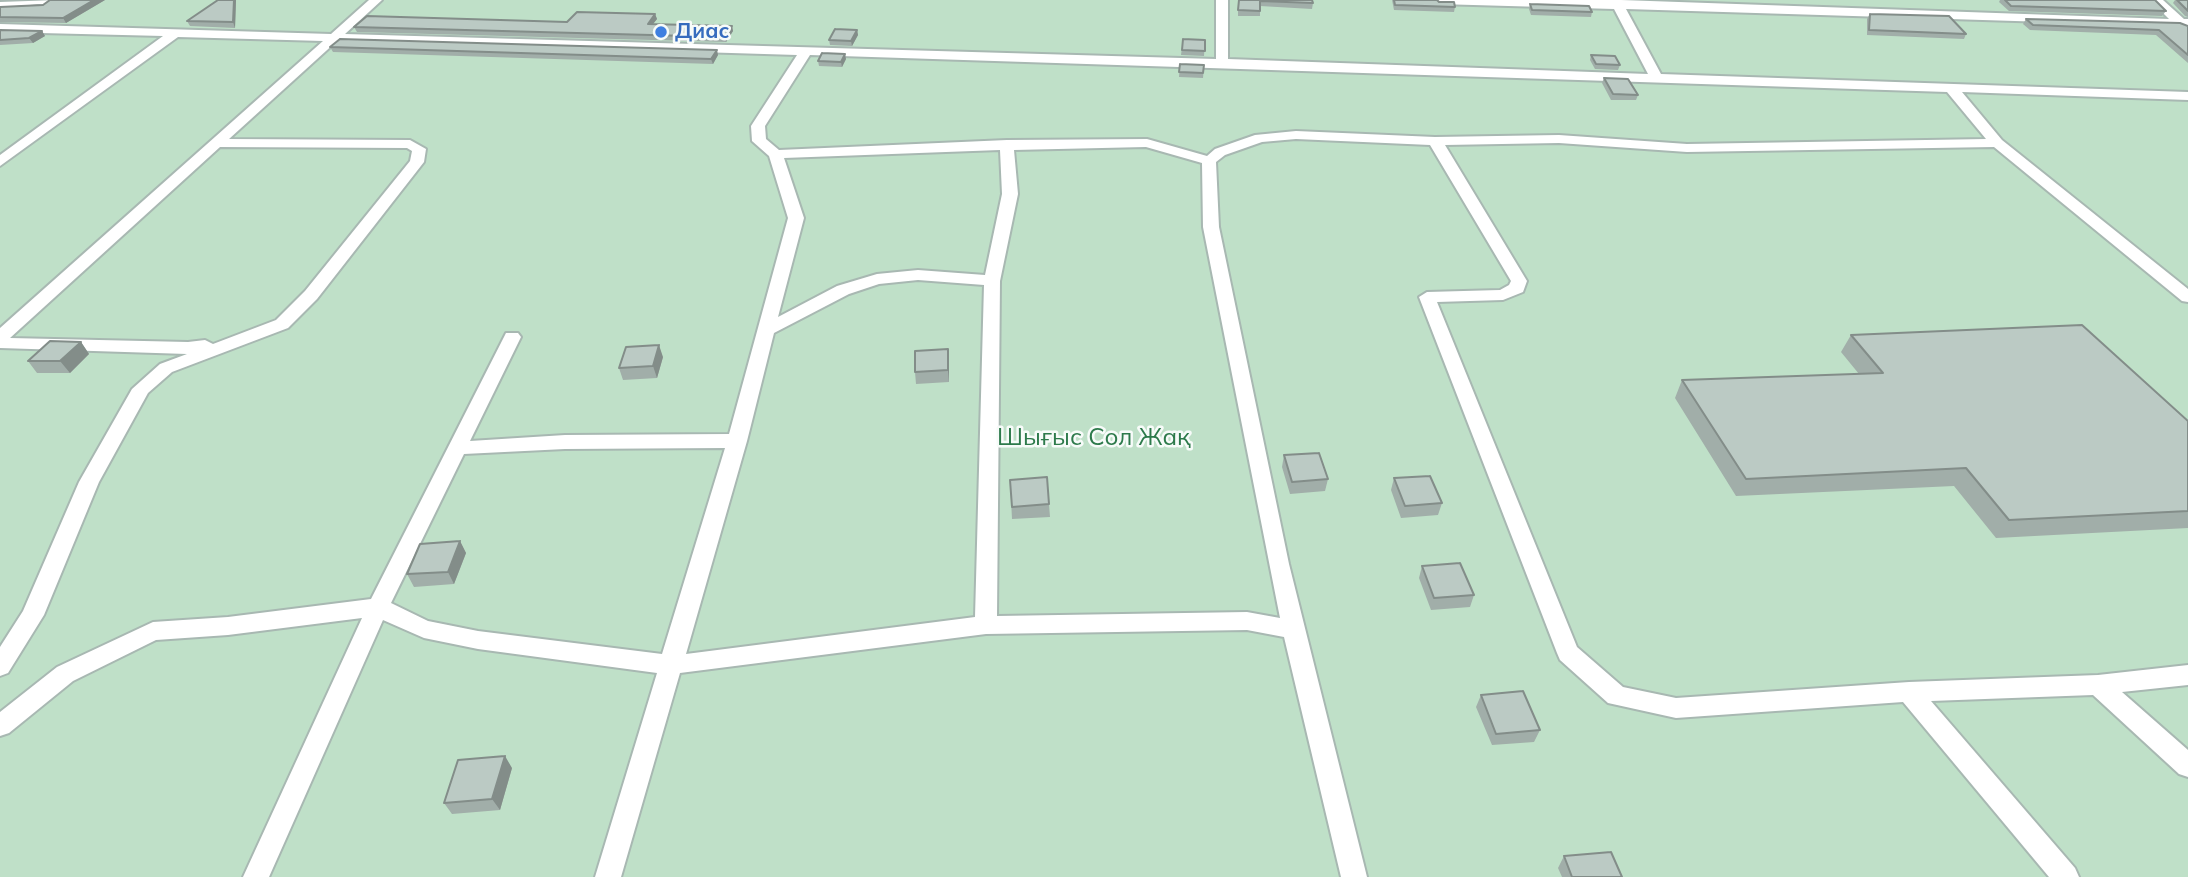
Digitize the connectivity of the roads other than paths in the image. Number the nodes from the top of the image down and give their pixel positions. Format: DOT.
graph roads {
  1 [pos="51,0"];
  2 [pos="376,0"];
  3 [pos="1222,0"];
  4 [pos="1438,0"];
  5 [pos="2156,0"];
  6 [pos="1617,3"];
  7 [pos="0,6"];
  8 [pos="2185,25"];
  9 [pos="0,28"];
  10 [pos="175,33"];
  11 [pos="334,37"];
  12 [pos="806,51"];
  13 [pos="1222,64"];
  14 [pos="1657,79"];
  15 [pos="1951,88"];
  16 [pos="2188,96"];
  17 [pos="1435,141"];
  18 [pos="216,143"];
  19 [pos="1007,144"];
  20 [pos="1997,144"];
  21 [pos="776,154"];
  22 [pos="1209,161"];
  23 [pos="0,162"];
  24 [pos="992,281"];
  25 [pos="2188,297"];
  26 [pos="768,329"];
  27 [pos="0,337"];
  28 [pos="512,337"];
  29 [pos="0,343"];
  30 [pos="227,343"];
  31 [pos="737,441"];
  32 [pos="457,448"];
  33 [pos="377,607"];
  34 [pos="986,625"];
  35 [pos="1292,629"];
  36 [pos="671,665"];
  37 [pos="0,666"];
  38 [pos="2188,675"];
  39 [pos="2098,685"];
  40 [pos="1909,692"];
  41 [pos="0,726"];
  42 [pos="2188,766"];
  43 [pos="256,877"];
  44 [pos="608,877"];
  45 [pos="1354,877"];
  46 [pos="2066,877"];
  1 -- 7 [label="street"];
  2 -- 11 [label="street"];
  3 -- 13 [label="street"];
  4 -- 6 [label="street"];
  5 -- 8 [label="street"];
  6 -- 8 [label="street"];
  6 -- 14 [label="street"];
  9 -- 10 [label="street"];
  10 -- 11 [label="street"];
  10 -- 23 [label="street"];
  11 -- 12 [label="street"];
  11 -- 18 [label="street"];
  12 -- 13 [label="street"];
  12 -- 21 [label="street"];
  13 -- 14 [label="street"];
  14 -- 15 [label="street"];
  15 -- 16 [label="street"];
  15 -- 20 [label="street"];
  17 -- 20 [label="street"];
  17 -- 22 [label="street"];
  17 -- 40 [label="street"];
  18 -- 27 [label="street"];
  18 -- 30 [label="street"];
  19 -- 21 [label="street"];
  19 -- 22 [label="street"];
  19 -- 24 [label="street"];
  20 -- 25 [label="street"];
  21 -- 26 [label="street"];
  22 -- 35 [label="street"];
  24 -- 26 [label="street"];
  24 -- 34 [label="street"];
  26 -- 31 [label="street"];
  28 -- 32 [label="street"];
  29 -- 30 [label="street"];
  30 -- 37 [label="street"];
  31 -- 32 [label="street"];
  31 -- 36 [label="street"];
  32 -- 33 [label="street"];
  33 -- 36 [label="street"];
  33 -- 41 [label="street"];
  33 -- 43 [label="street"];
  34 -- 35 [label="street"];
  34 -- 36 [label="street"];
  35 -- 45 [label="street"];
  36 -- 44 [label="street"];
  38 -- 39 [label="street"];
  39 -- 40 [label="street"];
  39 -- 42 [label="street"];
  40 -- 46 [label="street"];
}
